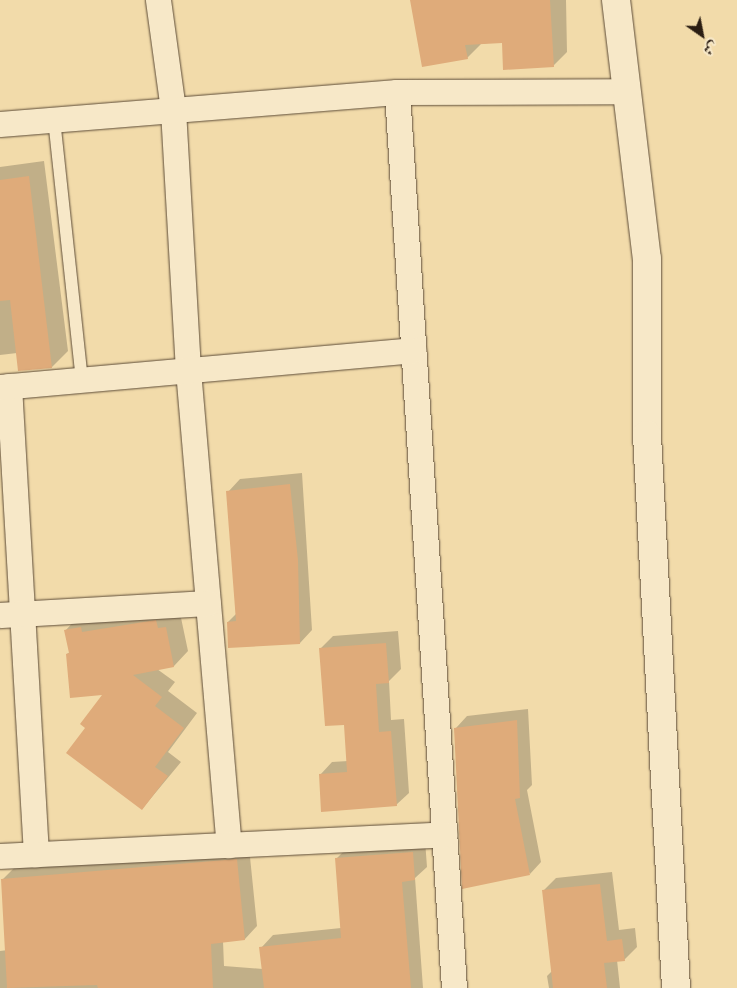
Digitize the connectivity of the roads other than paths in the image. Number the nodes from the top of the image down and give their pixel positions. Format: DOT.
graph roads {
  1 [pos="158,0"];
  2 [pos="616,0"];
  3 [pos="627,91"];
  4 [pos="397,92"];
  5 [pos="173,110"];
  6 [pos="54,120"];
  7 [pos="0,124"];
  8 [pos="413,350"];
  9 [pos="188,370"];
  10 [pos="82,379"];
  11 [pos="4,387"];
  12 [pos="208,603"];
  13 [pos="11,614"];
  14 [pos="444,834"];
  15 [pos="229,845"];
  16 [pos="36,854"];
  17 [pos="0,856"];
  18 [pos="454,988"];
  19 [pos="676,988"];
  1 -- 5 [label="street"];
  2 -- 3 [label="street"];
  3 -- 4 [label="street"];
  3 -- 19 [label="street"];
  4 -- 5 [label="street"];
  4 -- 8 [label="street"];
  5 -- 6 [label="street"];
  5 -- 9 [label="street"];
  6 -- 7 [label="street"];
  6 -- 10 [label="lane"];
  8 -- 9 [label="street"];
  8 -- 14 [label="street"];
  9 -- 10 [label="street"];
  9 -- 12 [label="street"];
  10 -- 11 [label="street"];
  11 -- 13 [label="street"];
  12 -- 13 [label="street"];
  12 -- 15 [label="street"];
  13 -- 16 [label="street"];
  14 -- 15 [label="street"];
  14 -- 18 [label="street"];
  15 -- 16 [label="street"];
  16 -- 17 [label="street"];
}
